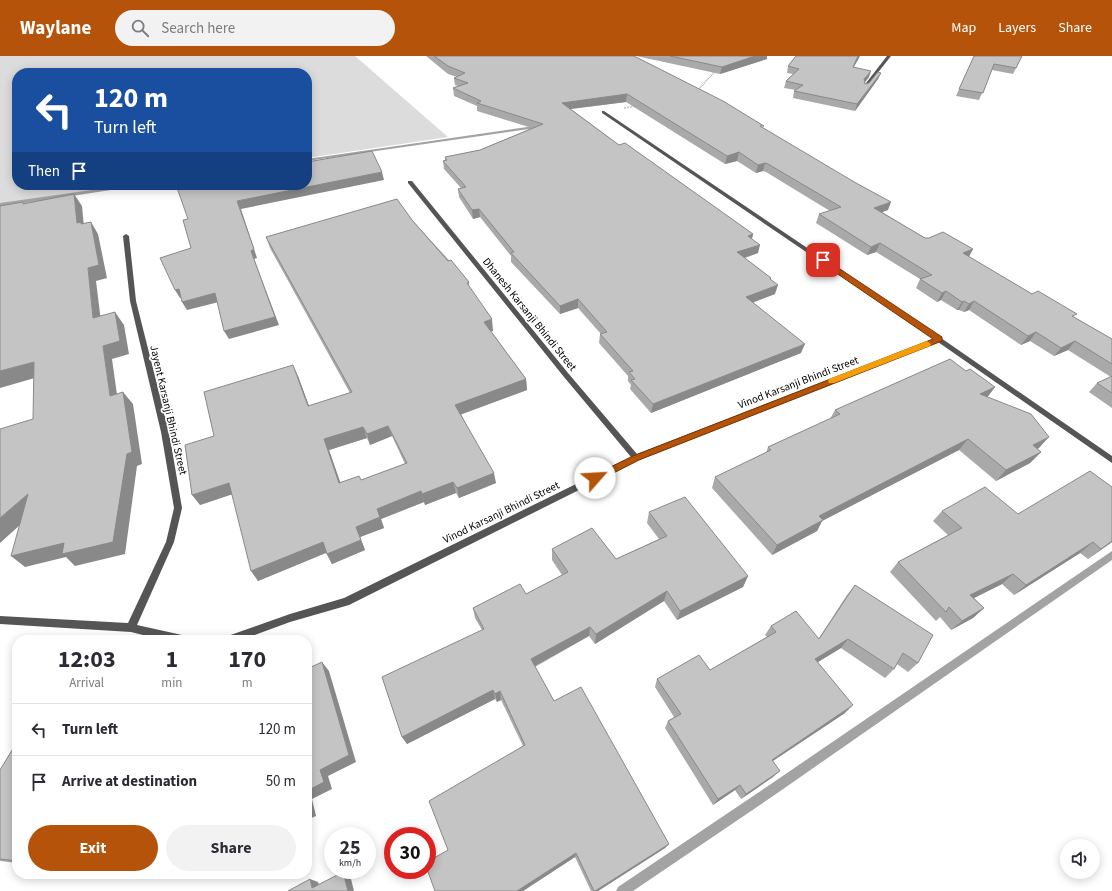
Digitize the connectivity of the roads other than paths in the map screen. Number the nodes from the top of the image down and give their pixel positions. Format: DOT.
graph roads {
  1 [pos="888,56"];
  2 [pos="864,88"];
  3 [pos="603,112"];
  4 [pos="410,182"];
  5 [pos="126,236"];
  6 [pos="939,339"];
  7 [pos="636,458"];
  8 [pos="1112,460"];
  9 [pos="0,620"];
  10 [pos="131,628"];
  11 [pos="161,635"];
  12 [pos="242,635"];
  1 -- 2 [label="street"];
  3 -- 6 [label="street"];
  4 -- 7 [label="street, Dhanesh Karsanji Bhindi Street"];
  5 -- 10 [label="street, Jayent Karsanji Bhindi Street"];
  6 -- 7 [label="street, Vinod Karsanji Bhindi Street"];
  6 -- 8 [label="street"];
  7 -- 12 [label="street, Vinod Karsanji Bhindi Street"];
  9 -- 10 [label="street"];
  10 -- 11 [label="street"];
}
